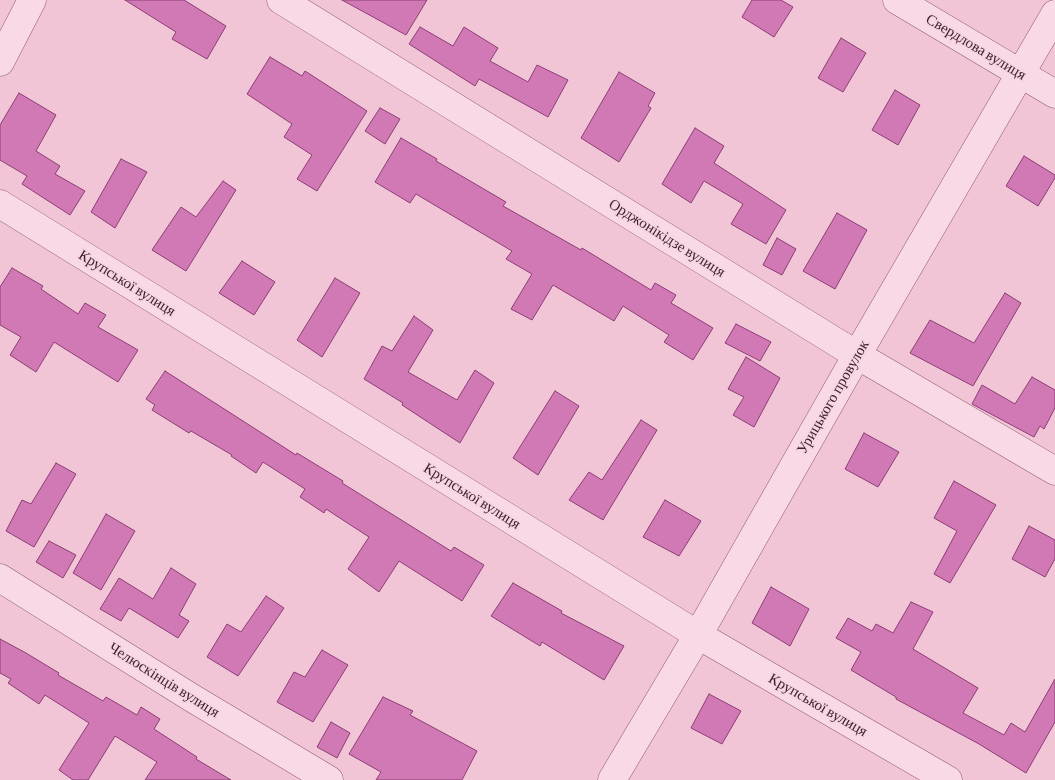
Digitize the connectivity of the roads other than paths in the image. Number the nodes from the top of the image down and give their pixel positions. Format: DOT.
graph roads {
  1 [pos="32,0"];
  2 [pos="281,0"];
  3 [pos="896,0"];
  4 [pos="1055,14"];
  5 [pos="0,62"];
  6 [pos="1021,73"];
  7 [pos="1055,94"];
  8 [pos="0,204"];
  9 [pos="857,355"];
  10 [pos="1055,470"];
  11 [pos="0,578"];
  12 [pos="698,635"];
  13 [pos="329,780"];
  14 [pos="612,780"];
  15 [pos="948,780"];
  1 -- 5 [label="street"];
  2 -- 9 [label="street, Орджонікідзе вулиця"];
  3 -- 6 [label="street, Свердлова вулиця"];
  4 -- 6 [label="street, Урицького провулок"];
  6 -- 7 [label="street, Свердлова вулиця"];
  6 -- 9 [label="street, Урицького провулок"];
  8 -- 12 [label="street, Крупської вулиця"];
  9 -- 10 [label="street, Орджонікідзе вулиця"];
  9 -- 12 [label="street, Урицького провулок"];
  11 -- 13 [label="street, Челюскінців вулиця"];
  12 -- 14 [label="street, Урицького провулок"];
  12 -- 15 [label="street, Крупської вулиця"];
}
